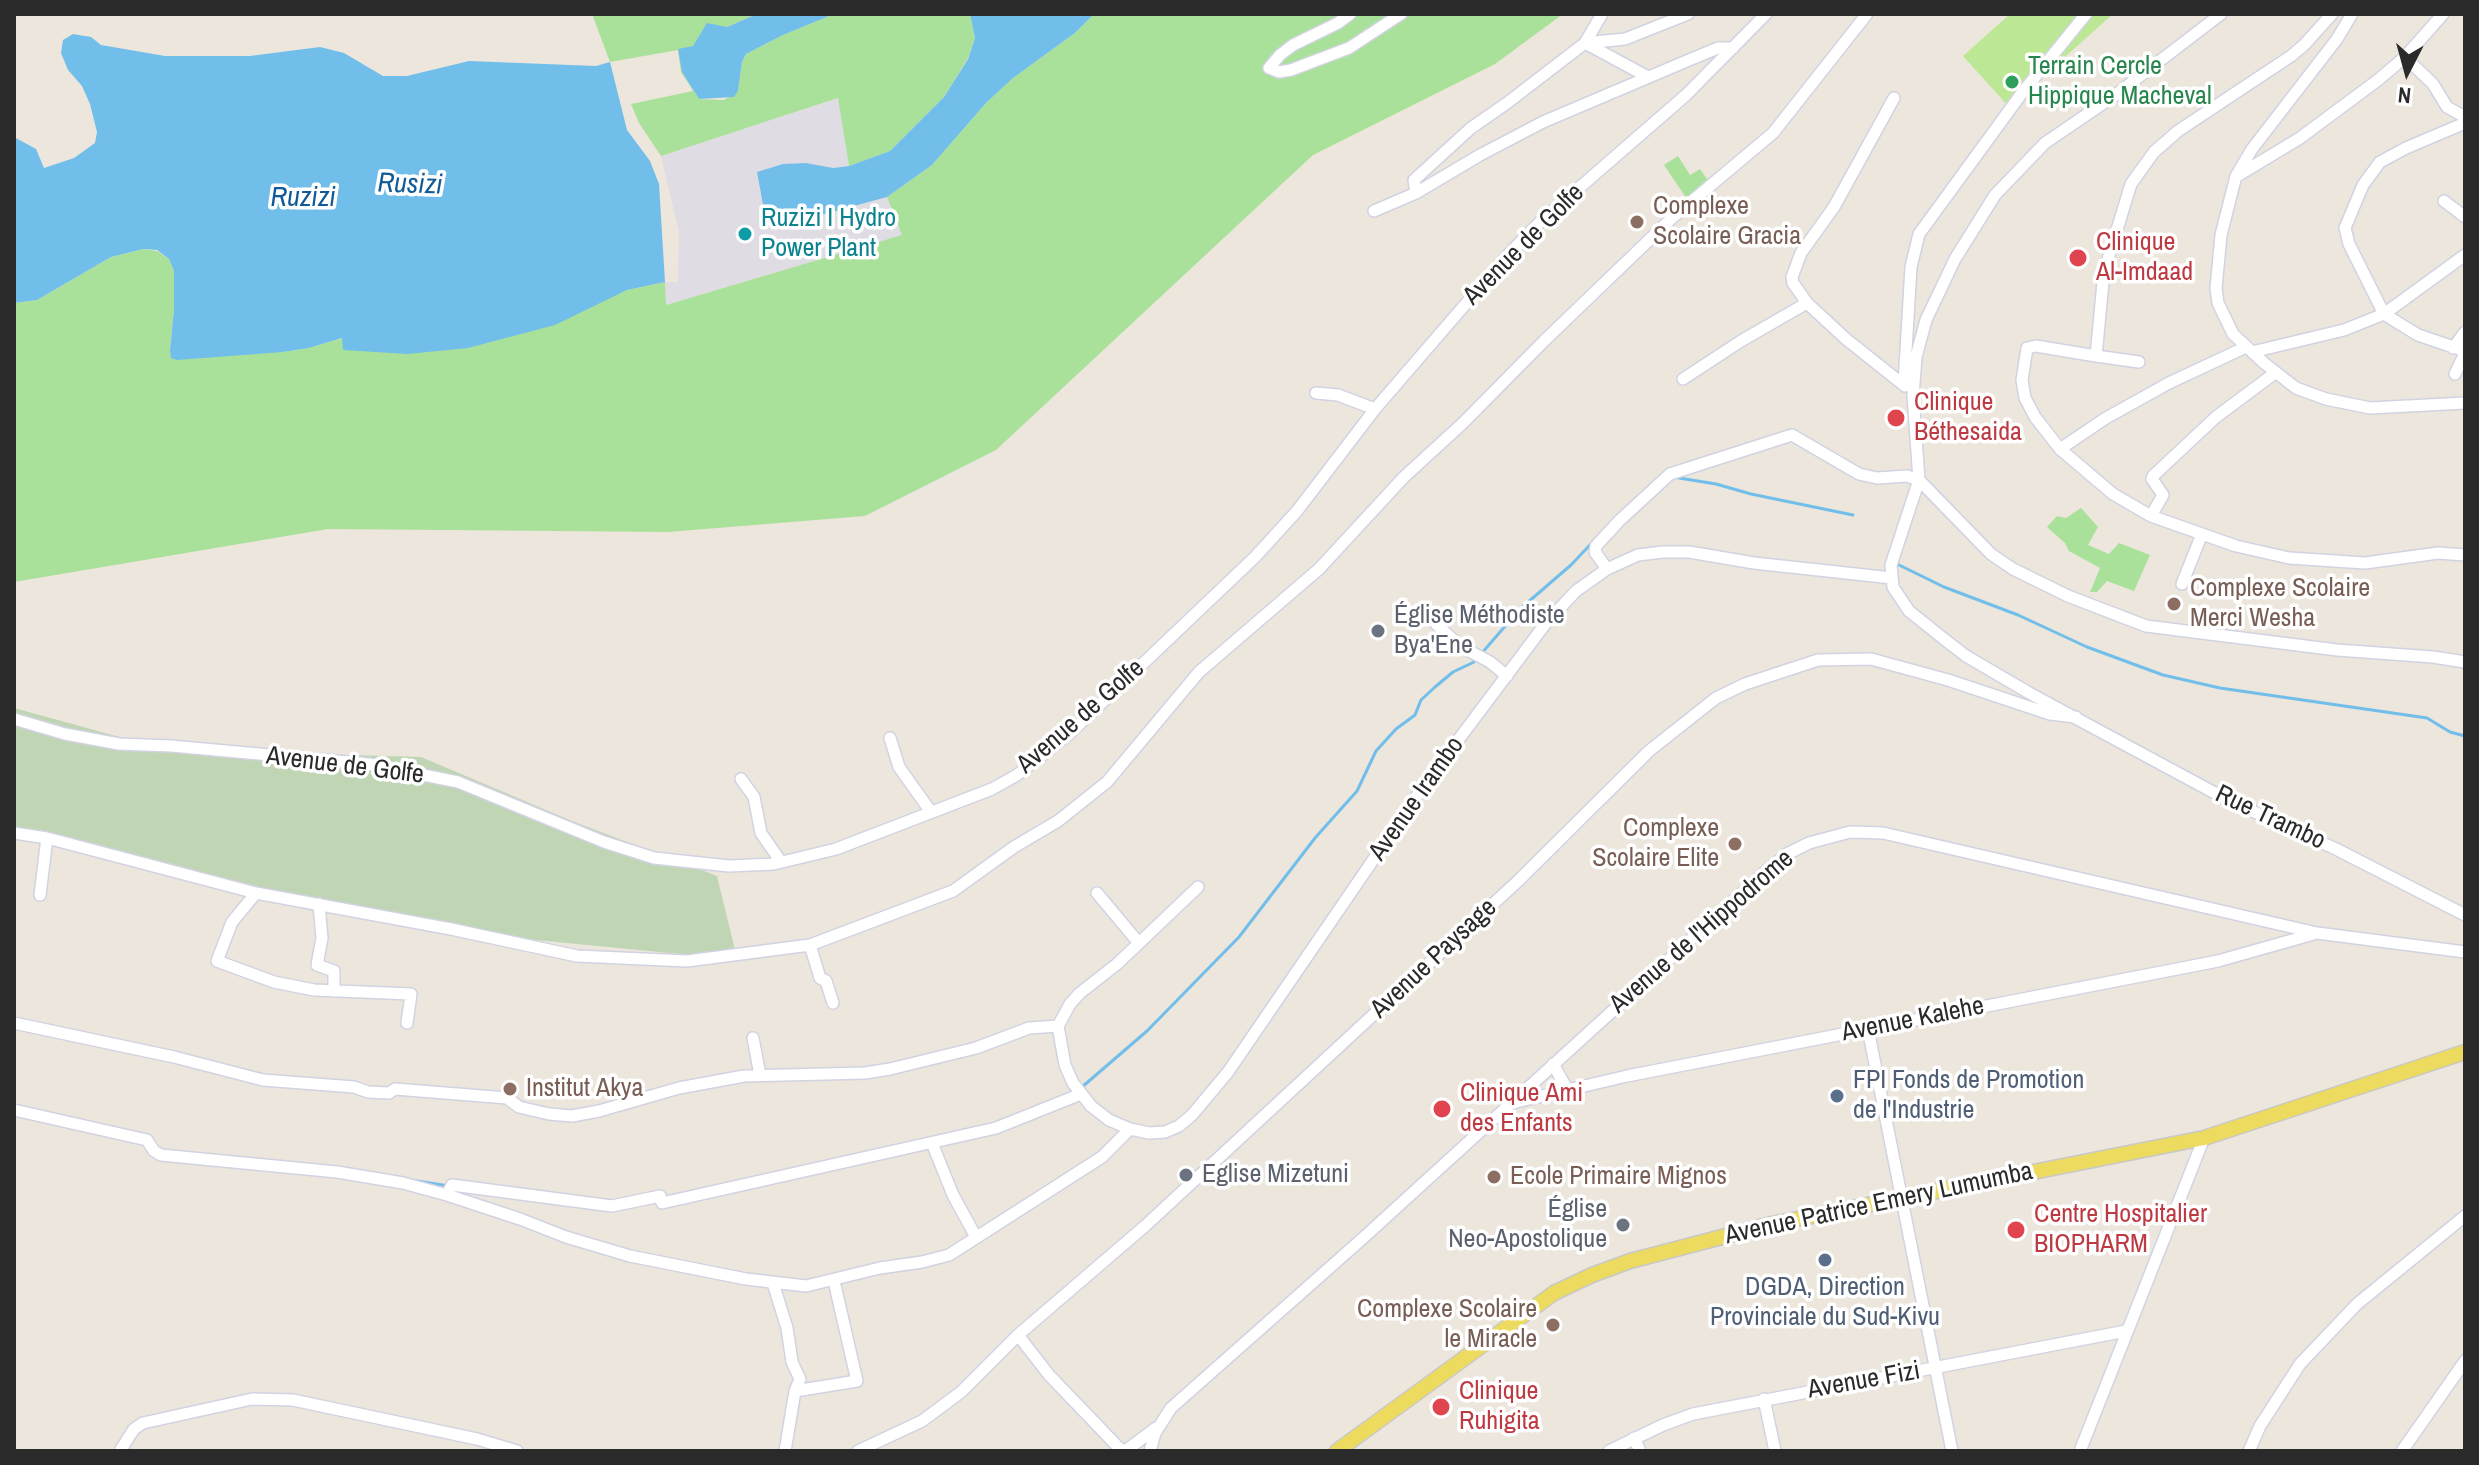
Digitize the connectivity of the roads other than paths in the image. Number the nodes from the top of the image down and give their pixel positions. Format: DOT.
graph roads {
  1 [pos="1350,14"];
  2 [pos="1401,14"];
  3 [pos="1602,14"];
  4 [pos="1688,14"];
  5 [pos="1766,14"];
  6 [pos="1867,14"];
  7 [pos="2086,14"];
  8 [pos="2221,14"];
  9 [pos="2332,14"];
  10 [pos="2352,14"];
  11 [pos="2443,14"];
  12 [pos="1585,43"];
  13 [pos="1733,48"];
  14 [pos="2405,57"];
  15 [pos="1648,77"];
  16 [pos="1894,98"];
  17 [pos="2465,117"];
  18 [pos="2465,123"];
  19 [pos="2236,176"];
  20 [pos="1416,193"];
  21 [pos="2444,201"];
  22 [pos="1374,211"];
  23 [pos="2465,217"];
  24 [pos="2465,255"];
  25 [pos="1807,303"];
  26 [pos="2384,314"];
  27 [pos="2465,332"];
  28 [pos="2249,350"];
  29 [pos="2461,351"];
  30 [pos="2096,356"];
  31 [pos="2139,362"];
  32 [pos="2275,373"];
  33 [pos="2455,374"];
  34 [pos="1683,379"];
  35 [pos="1904,384"];
  36 [pos="1316,393"];
  37 [pos="1913,396"];
  38 [pos="2465,403"];
  39 [pos="1375,409"];
  40 [pos="2060,449"];
  41 [pos="1919,480"];
  42 [pos="2151,516"];
  43 [pos="2202,534"];
  44 [pos="2465,555"];
  45 [pos="1607,569"];
  46 [pos="1892,578"];
  47 [pos="2182,584"];
  48 [pos="1436,624"];
  49 [pos="2465,662"];
  50 [pos="1507,676"];
  51 [pos="2076,717"];
  52 [pos="14,719"];
  53 [pos="890,738"];
  54 [pos="741,779"];
  55 [pos="931,812"];
  56 [pos="14,833"];
  57 [pos="47,838"];
  58 [pos="781,862"];
  59 [pos="1198,887"];
  60 [pos="256,893"];
  61 [pos="1097,893"];
  62 [pos="40,895"];
  63 [pos="319,904"];
  64 [pos="2465,915"];
  65 [pos="2317,933"];
  66 [pos="1138,942"];
  67 [pos="810,945"];
  68 [pos="2465,952"];
  69 [pos="334,991"];
  70 [pos="833,1003"];
  71 [pos="14,1023"];
  72 [pos="407,1023"];
  73 [pos="1058,1026"];
  74 [pos="1868,1029"];
  75 [pos="753,1038"];
  76 [pos="2465,1052"];
  77 [pos="1553,1064"];
  78 [pos="760,1075"];
  79 [pos="1567,1089"];
  80 [pos="1081,1094"];
  81 [pos="1509,1104"];
  82 [pos="14,1110"];
  83 [pos="1130,1129"];
  84 [pos="2204,1138"];
  85 [pos="932,1143"];
  86 [pos="447,1195"];
  87 [pos="1900,1200"];
  88 [pos="2465,1216"];
  89 [pos="976,1237"];
  90 [pos="834,1281"];
  91 [pos="773,1283"];
  92 [pos="2126,1331"];
  93 [pos="1018,1335"];
  94 [pos="2465,1361"];
  95 [pos="1935,1367"];
  96 [pos="795,1391"];
  97 [pos="1764,1399"];
  98 [pos="1159,1425"];
  99 [pos="1634,1438"];
  100 [pos="1125,1450"];
  101 [pos="120,1451"];
  102 [pos="517,1451"];
  103 [pos="785,1451"];
  104 [pos="858,1451"];
  105 [pos="1150,1451"];
  106 [pos="1337,1451"];
  107 [pos="1609,1451"];
  108 [pos="1640,1451"];
  109 [pos="1775,1451"];
  110 [pos="1952,1451"];
  111 [pos="2080,1451"];
  112 [pos="2249,1451"];
  113 [pos="2402,1451"];
  1 -- 2 [label="street"];
  3 -- 12 [label="street"];
  4 -- 12 [label="street"];
  5 -- 13 [label="street, Avenue de Golfe"];
  6 -- 67 [label="street"];
  7 -- 35 [label="street"];
  8 -- 37 [label="street"];
  9 -- 30 [label="street"];
  10 -- 19 [label="street"];
  11 -- 14 [label="street"];
  12 -- 15 [label="street"];
  12 -- 20 [label="street"];
  13 -- 15 [label="street"];
  13 -- 39 [label="street, Avenue de Golfe"];
  14 -- 17 [label="street"];
  14 -- 19 [label="street"];
  15 -- 20 [label="street"];
  16 -- 25 [label="street"];
  18 -- 26 [label="street"];
  19 -- 28 [label="street"];
  20 -- 22 [label="street"];
  21 -- 23 [label="street"];
  24 -- 26 [label="street"];
  25 -- 34 [label="street"];
  25 -- 35 [label="street"];
  26 -- 28 [label="street"];
  26 -- 29 [label="street"];
  27 -- 29 [label="street"];
  28 -- 32 [label="street"];
  28 -- 40 [label="street"];
  29 -- 33 [label="street"];
  30 -- 31 [label="street"];
  30 -- 40 [label="street"];
  32 -- 38 [label="street"];
  32 -- 42 [label="street"];
  35 -- 37 [label="street"];
  36 -- 39 [label="street"];
  37 -- 41 [label="street"];
  39 -- 55 [label="street, Avenue de Golfe"];
  40 -- 42 [label="street"];
  41 -- 45 [label="street"];
  41 -- 46 [label="street"];
  41 -- 49 [label="street"];
  42 -- 43 [label="street"];
  43 -- 44 [label="street"];
  43 -- 47 [label="street"];
  45 -- 46 [label="street, Avenue Irambo"];
  45 -- 50 [label="street, Avenue Irambo"];
  46 -- 51 [label="street, Rue Trambo"];
  48 -- 50 [label="street"];
  50 -- 83 [label="street, Avenue Irambo"];
  51 -- 64 [label="street, Rue Trambo"];
  51 -- 93 [label="street, Avenue Paysage"];
  52 -- 58 [label="street, Avenue de Golfe"];
  53 -- 55 [label="street"];
  54 -- 58 [label="street"];
  55 -- 58 [label="street, Avenue de Golfe"];
  56 -- 57 [label="street"];
  57 -- 60 [label="street"];
  57 -- 62 [label="street"];
  59 -- 66 [label="street"];
  60 -- 63 [label="street"];
  60 -- 69 [label="street"];
  61 -- 66 [label="street"];
  63 -- 67 [label="street"];
  63 -- 69 [label="street"];
  65 -- 68 [label="street, Avenue de l'Hippodrome"];
  65 -- 74 [label="street, Avenue Kalehe"];
  65 -- 77 [label="street, Avenue de l'Hippodrome"];
  66 -- 73 [label="street"];
  67 -- 70 [label="street"];
  69 -- 72 [label="street"];
  71 -- 78 [label="street"];
  73 -- 78 [label="street"];
  73 -- 80 [label="street, Avenue Irambo"];
  74 -- 79 [label="street, Avenue Kalehe"];
  74 -- 87 [label="street"];
  75 -- 78 [label="street"];
  76 -- 84 [label="main road, Avenue Patrice Emery Lumumba"];
  77 -- 79 [label="street"];
  77 -- 81 [label="street, Avenue de l'Hippodrome"];
  79 -- 81 [label="street, Avenue Kalehe"];
  80 -- 83 [label="street, Avenue Irambo"];
  80 -- 85 [label="street"];
  81 -- 98 [label="street, Avenue de l'Hippodrome"];
  82 -- 86 [label="street"];
  83 -- 89 [label="street"];
  84 -- 87 [label="main road, Avenue Patrice Emery Lumumba"];
  84 -- 92 [label="street"];
  85 -- 86 [label="street"];
  85 -- 89 [label="street"];
  86 -- 91 [label="street"];
  87 -- 95 [label="street"];
  87 -- 106 [label="main road, Avenue Patrice Emery Lumumba"];
  88 -- 112 [label="street"];
  89 -- 90 [label="street"];
  90 -- 91 [label="street"];
  90 -- 96 [label="street"];
  91 -- 96 [label="street"];
  92 -- 95 [label="street, Avenue Fizi"];
  92 -- 111 [label="street"];
  93 -- 100 [label="street"];
  93 -- 104 [label="street, Avenue Paysage"];
  94 -- 113 [label="street"];
  95 -- 97 [label="street, Avenue Fizi"];
  95 -- 110 [label="street"];
  96 -- 103 [label="street"];
  97 -- 99 [label="street, Avenue Fizi"];
  97 -- 109 [label="street"];
  98 -- 100 [label="street"];
  98 -- 105 [label="street, Avenue de l'Hippodrome"];
  99 -- 107 [label="street, Avenue Fizi"];
  99 -- 108 [label="street"];
  101 -- 102 [label="street"];
}
